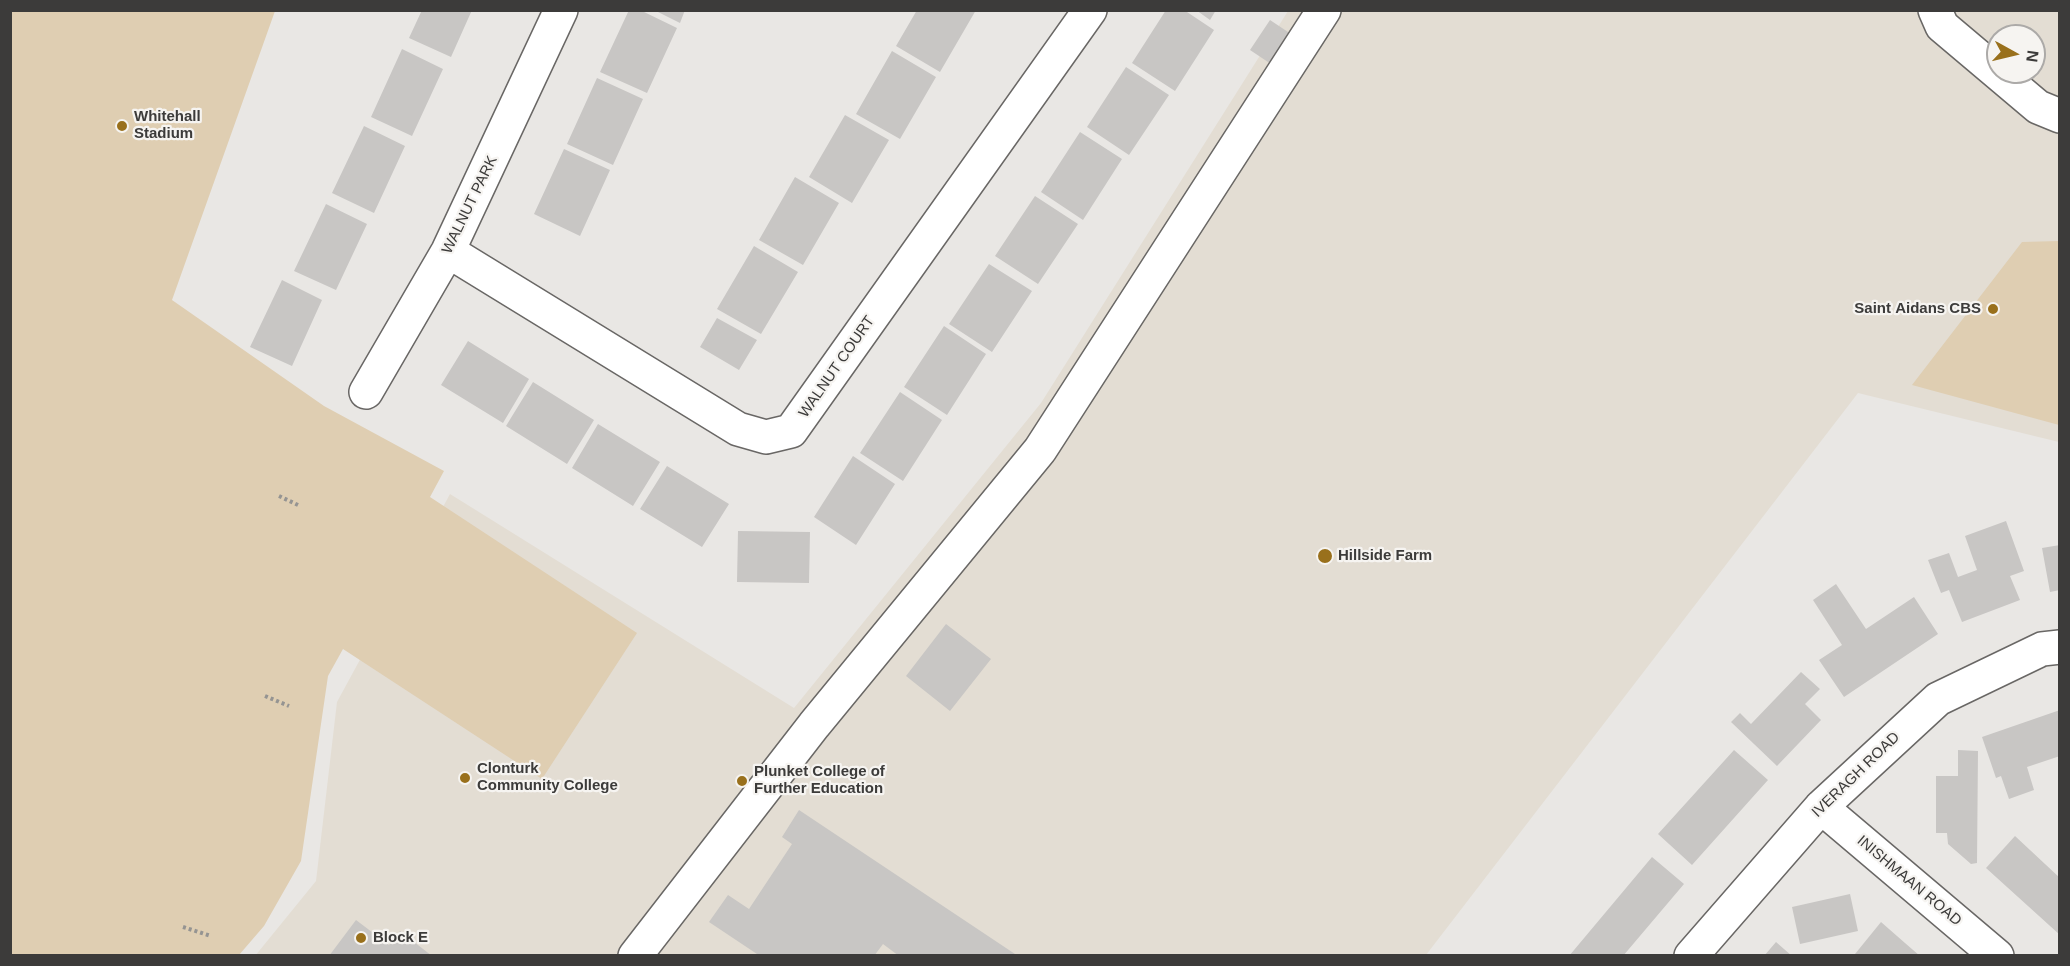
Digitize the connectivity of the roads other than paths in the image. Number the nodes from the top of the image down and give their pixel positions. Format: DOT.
graph roads {
  1 [pos="561,10"];
  2 [pos="1090,10"];
  3 [pos="1324,10"];
  4 [pos="1935,10"];
  5 [pos="2060,116"];
  6 [pos="448,251"];
  7 [pos="366,392"];
  8 [pos="2060,647"];
  9 [pos="1821,807"];
  10 [pos="634,956"];
  11 [pos="1691,956"];
  12 [pos="1997,956"];
  1 -- 6 [label="street, WALNUT PARK"];
  2 -- 6 [label="street, WALNUT COURT"];
  3 -- 10 [label="street"];
  4 -- 5 [label="street"];
  6 -- 7 [label="street, WALNUT PARK"];
  8 -- 9 [label="street, IVERAGH ROAD"];
  9 -- 11 [label="street, IVERAGH ROAD"];
  9 -- 12 [label="street, INISHMAAN ROAD"];
}
